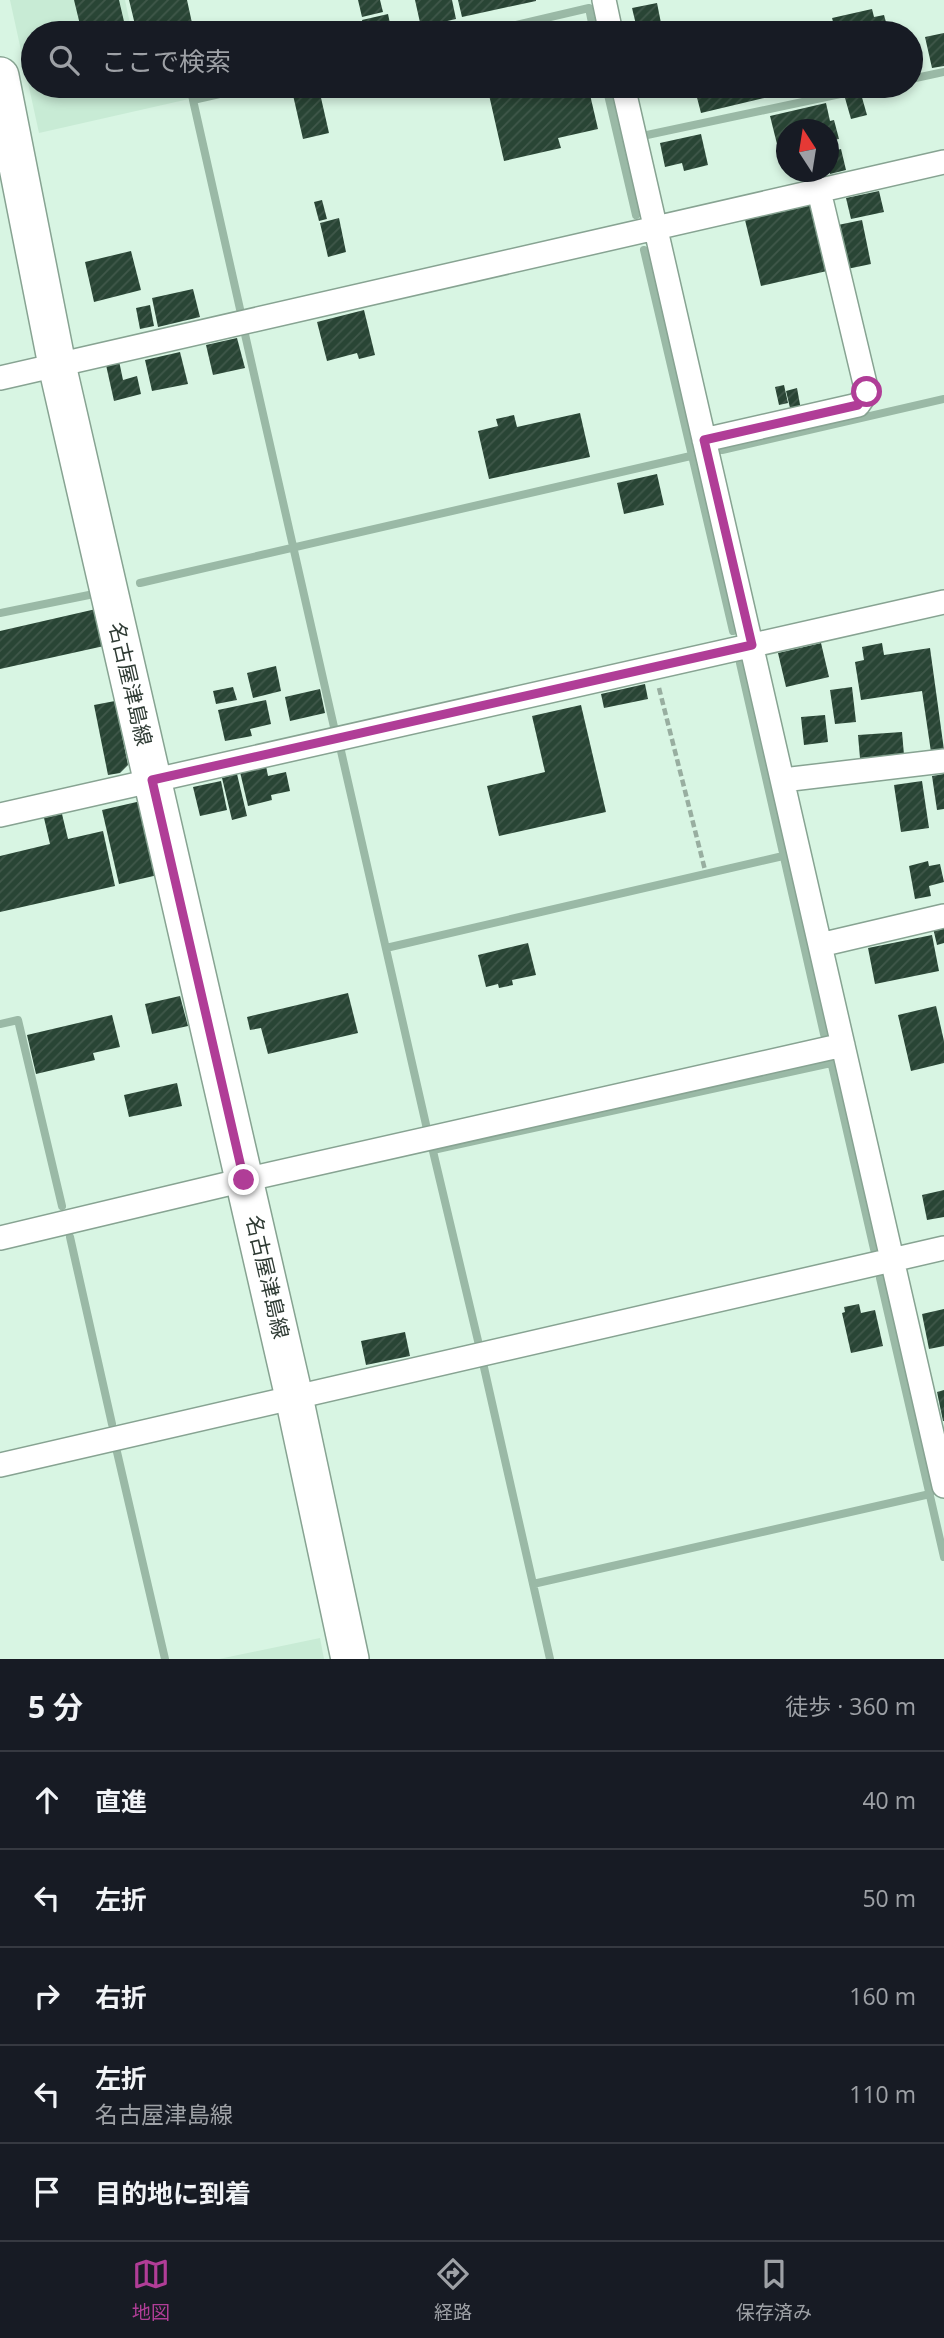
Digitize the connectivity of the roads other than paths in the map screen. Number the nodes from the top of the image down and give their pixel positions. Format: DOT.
graph roads {
  1 [pos="604,0"];
  2 [pos="608,21"];
  3 [pos="0,76"];
  4 [pos="626,98"];
  5 [pos="944,162"];
  6 [pos="819,191"];
  7 [pos="655,229"];
  8 [pos="57,365"];
  9 [pos="0,378"];
  10 [pos="704,440"];
  11 [pos="944,601"];
  12 [pos="752,645"];
  13 [pos="944,761"];
  14 [pos="152,780"];
  15 [pos="783,780"];
  16 [pos="0,816"];
  17 [pos="944,916"];
  18 [pos="820,945"];
  19 [pos="843,1045"];
  20 [pos="244,1180"];
  21 [pos="0,1238"];
  22 [pos="944,1248"];
  23 [pos="892,1260"];
  24 [pos="294,1397"];
  25 [pos="0,1465"];
  26 [pos="944,1486"];
  27 [pos="350,1659"];
  1 -- 2 [label="street"];
  3 -- 8 [label="main road, 名古屋津島線"];
  4 -- 7 [label="street"];
  5 -- 6 [label="street"];
  6 -- 7 [label="street"];
  6 -- 10 [label="street"];
  7 -- 8 [label="street"];
  7 -- 10 [label="street"];
  8 -- 9 [label="street"];
  8 -- 14 [label="main road, 名古屋津島線"];
  10 -- 12 [label="street"];
  11 -- 12 [label="street"];
  12 -- 14 [label="street"];
  12 -- 15 [label="street"];
  13 -- 15 [label="street"];
  14 -- 16 [label="street"];
  14 -- 20 [label="main road, 名古屋津島線"];
  15 -- 18 [label="street"];
  17 -- 18 [label="street"];
  18 -- 19 [label="street"];
  19 -- 20 [label="street"];
  19 -- 23 [label="street"];
  20 -- 21 [label="street"];
  20 -- 24 [label="main road, 名古屋津島線"];
  22 -- 23 [label="street"];
  23 -- 24 [label="street"];
  23 -- 26 [label="street"];
  24 -- 25 [label="street"];
  24 -- 27 [label="main road, 名古屋津島線"];
}
